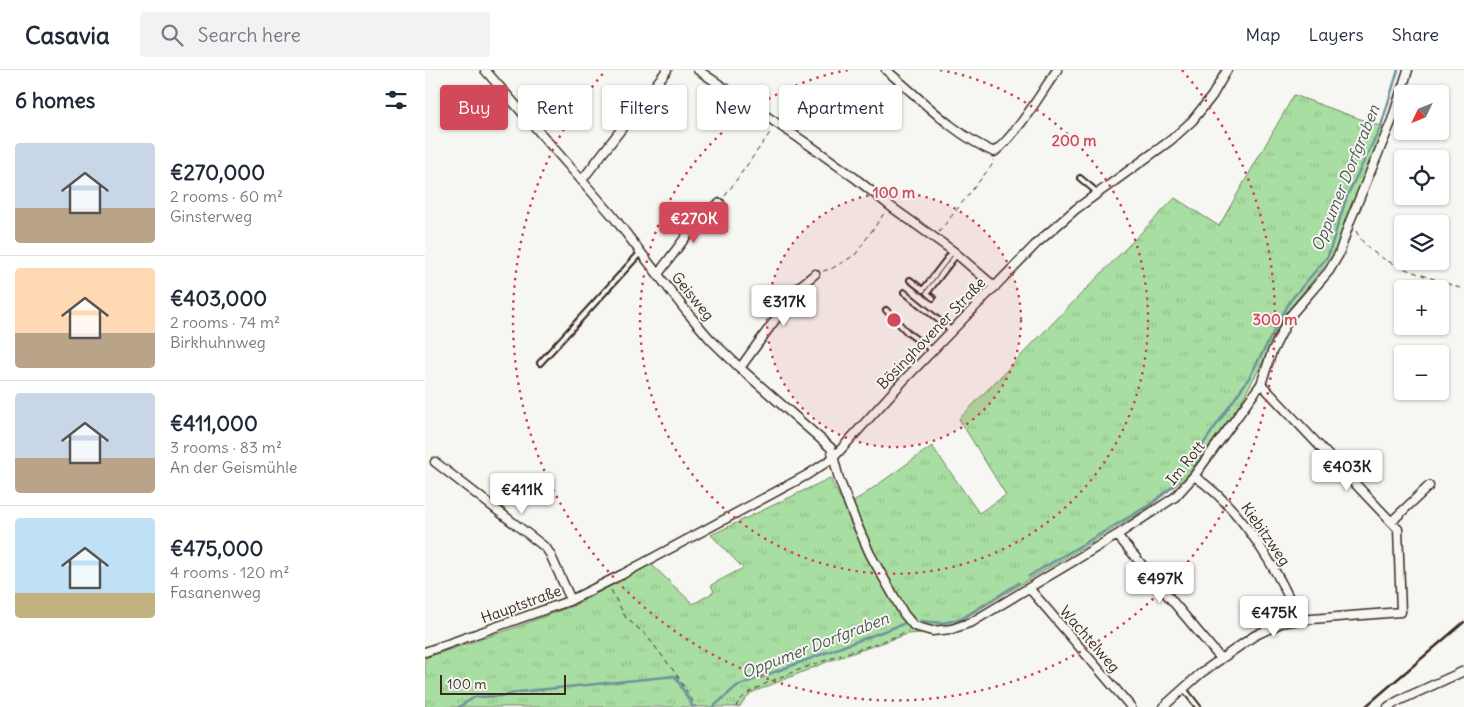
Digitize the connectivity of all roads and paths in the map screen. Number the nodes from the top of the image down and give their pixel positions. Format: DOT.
graph roads {
  1 [pos="485,70"];
  2 [pos="667,70"];
  3 [pos="698,70"];
  4 [pos="887,70"];
  5 [pos="1057,70"];
  6 [pos="1227,70"];
  7 [pos="1408,70"];
  8 [pos="777,124"];
  9 [pos="994,152"];
  10 [pos="1080,178"];
  11 [pos="582,180"];
  12 [pos="1098,193"];
  13 [pos="720,203"];
  14 [pos="890,206"];
  15 [pos="1350,221"];
  16 [pos="935,238"];
  17 [pos="641,252"];
  18 [pos="955,253"];
  19 [pos="658,274"];
  20 [pos="815,274"];
  21 [pos="910,280"];
  22 [pos="995,287"];
  23 [pos="1464,290"];
  24 [pos="904,292"];
  25 [pos="933,298"];
  26 [pos="886,310"];
  27 [pos="952,332"];
  28 [pos="933,351"];
  29 [pos="540,362"];
  30 [pos="740,368"];
  31 [pos="1261,384"];
  32 [pos="833,458"];
  33 [pos="435,462"];
  34 [pos="1194,476"];
  35 [pos="1429,486"];
  36 [pos="1391,522"];
  37 [pos="1117,535"];
  38 [pos="623,574"];
  39 [pos="607,582"];
  40 [pos="1029,588"];
  41 [pos="571,600"];
  42 [pos="1299,620"];
  43 [pos="914,626"];
  44 [pos="425,652"];
  45 [pos="1221,659"];
  46 [pos="1464,670"];
  47 [pos="1184,689"];
  48 [pos="696,707"];
  49 [pos="736,707"];
  50 [pos="1131,707"];
  51 [pos="1163,707"];
  52 [pos="1198,707"];
  53 [pos="1388,707"];
  1 -- 11 [label="street, Geisweg"];
  2 -- 11 [label="street"];
  3 -- 8 [label="street"];
  4 -- 9 [label="street"];
  5 -- 9 [label="street"];
  6 -- 12 [label="street, Bösinghovener Straße"];
  7 -- 15 [label="street, Im Rott"];
  8 -- 13 [label="path"];
  8 -- 14 [label="street"];
  9 -- 16 [label="path"];
  10 -- 12 [label="lane"];
  11 -- 17 [label="street, Geisweg"];
  12 -- 22 [label="street, Bösinghovener Straße"];
  13 -- 19 [label="street"];
  14 -- 16 [label="street"];
  14 -- 20 [label="path"];
  15 -- 23 [label="path"];
  15 -- 31 [label="street, Im Rott"];
  16 -- 18 [label="street"];
  17 -- 19 [label="street, Geisweg"];
  17 -- 29 [label="lane"];
  18 -- 21 [label="lane"];
  18 -- 22 [label="street"];
  18 -- 25 [label="lane"];
  19 -- 30 [label="street, Geisweg"];
  20 -- 30 [label="street"];
  22 -- 27 [label="street, Bösinghovener Straße"];
  24 -- 27 [label="lane"];
  26 -- 28 [label="lane"];
  27 -- 28 [label="street, Bösinghovener Straße"];
  28 -- 32 [label="street, Bösinghovener Straße"];
  30 -- 32 [label="street, Geisweg"];
  31 -- 34 [label="street, Im Rott"];
  31 -- 36 [label="street"];
  32 -- 38 [label="street, Bösinghovener Straße"];
  32 -- 43 [label="street"];
  33 -- 41 [label="street"];
  34 -- 37 [label="street, Im Rott"];
  34 -- 42 [label="street, Kiebitzweg"];
  35 -- 36 [label="street"];
  36 -- 42 [label="street"];
  37 -- 40 [label="street, Im Rott"];
  37 -- 45 [label="street"];
  38 -- 39 [label="street, Hauptstraße"];
  39 -- 41 [label="street, Hauptstraße"];
  39 -- 48 [label="path"];
  40 -- 43 [label="street, Im Rott"];
  40 -- 50 [label="street, Wachtelweg"];
  41 -- 44 [label="street, Hauptstraße"];
  42 -- 45 [label="street"];
  43 -- 49 [label="path"];
  45 -- 47 [label="street"];
  46 -- 53 [label="street"];
  47 -- 51 [label="street"];
  47 -- 52 [label="lane"];
}
